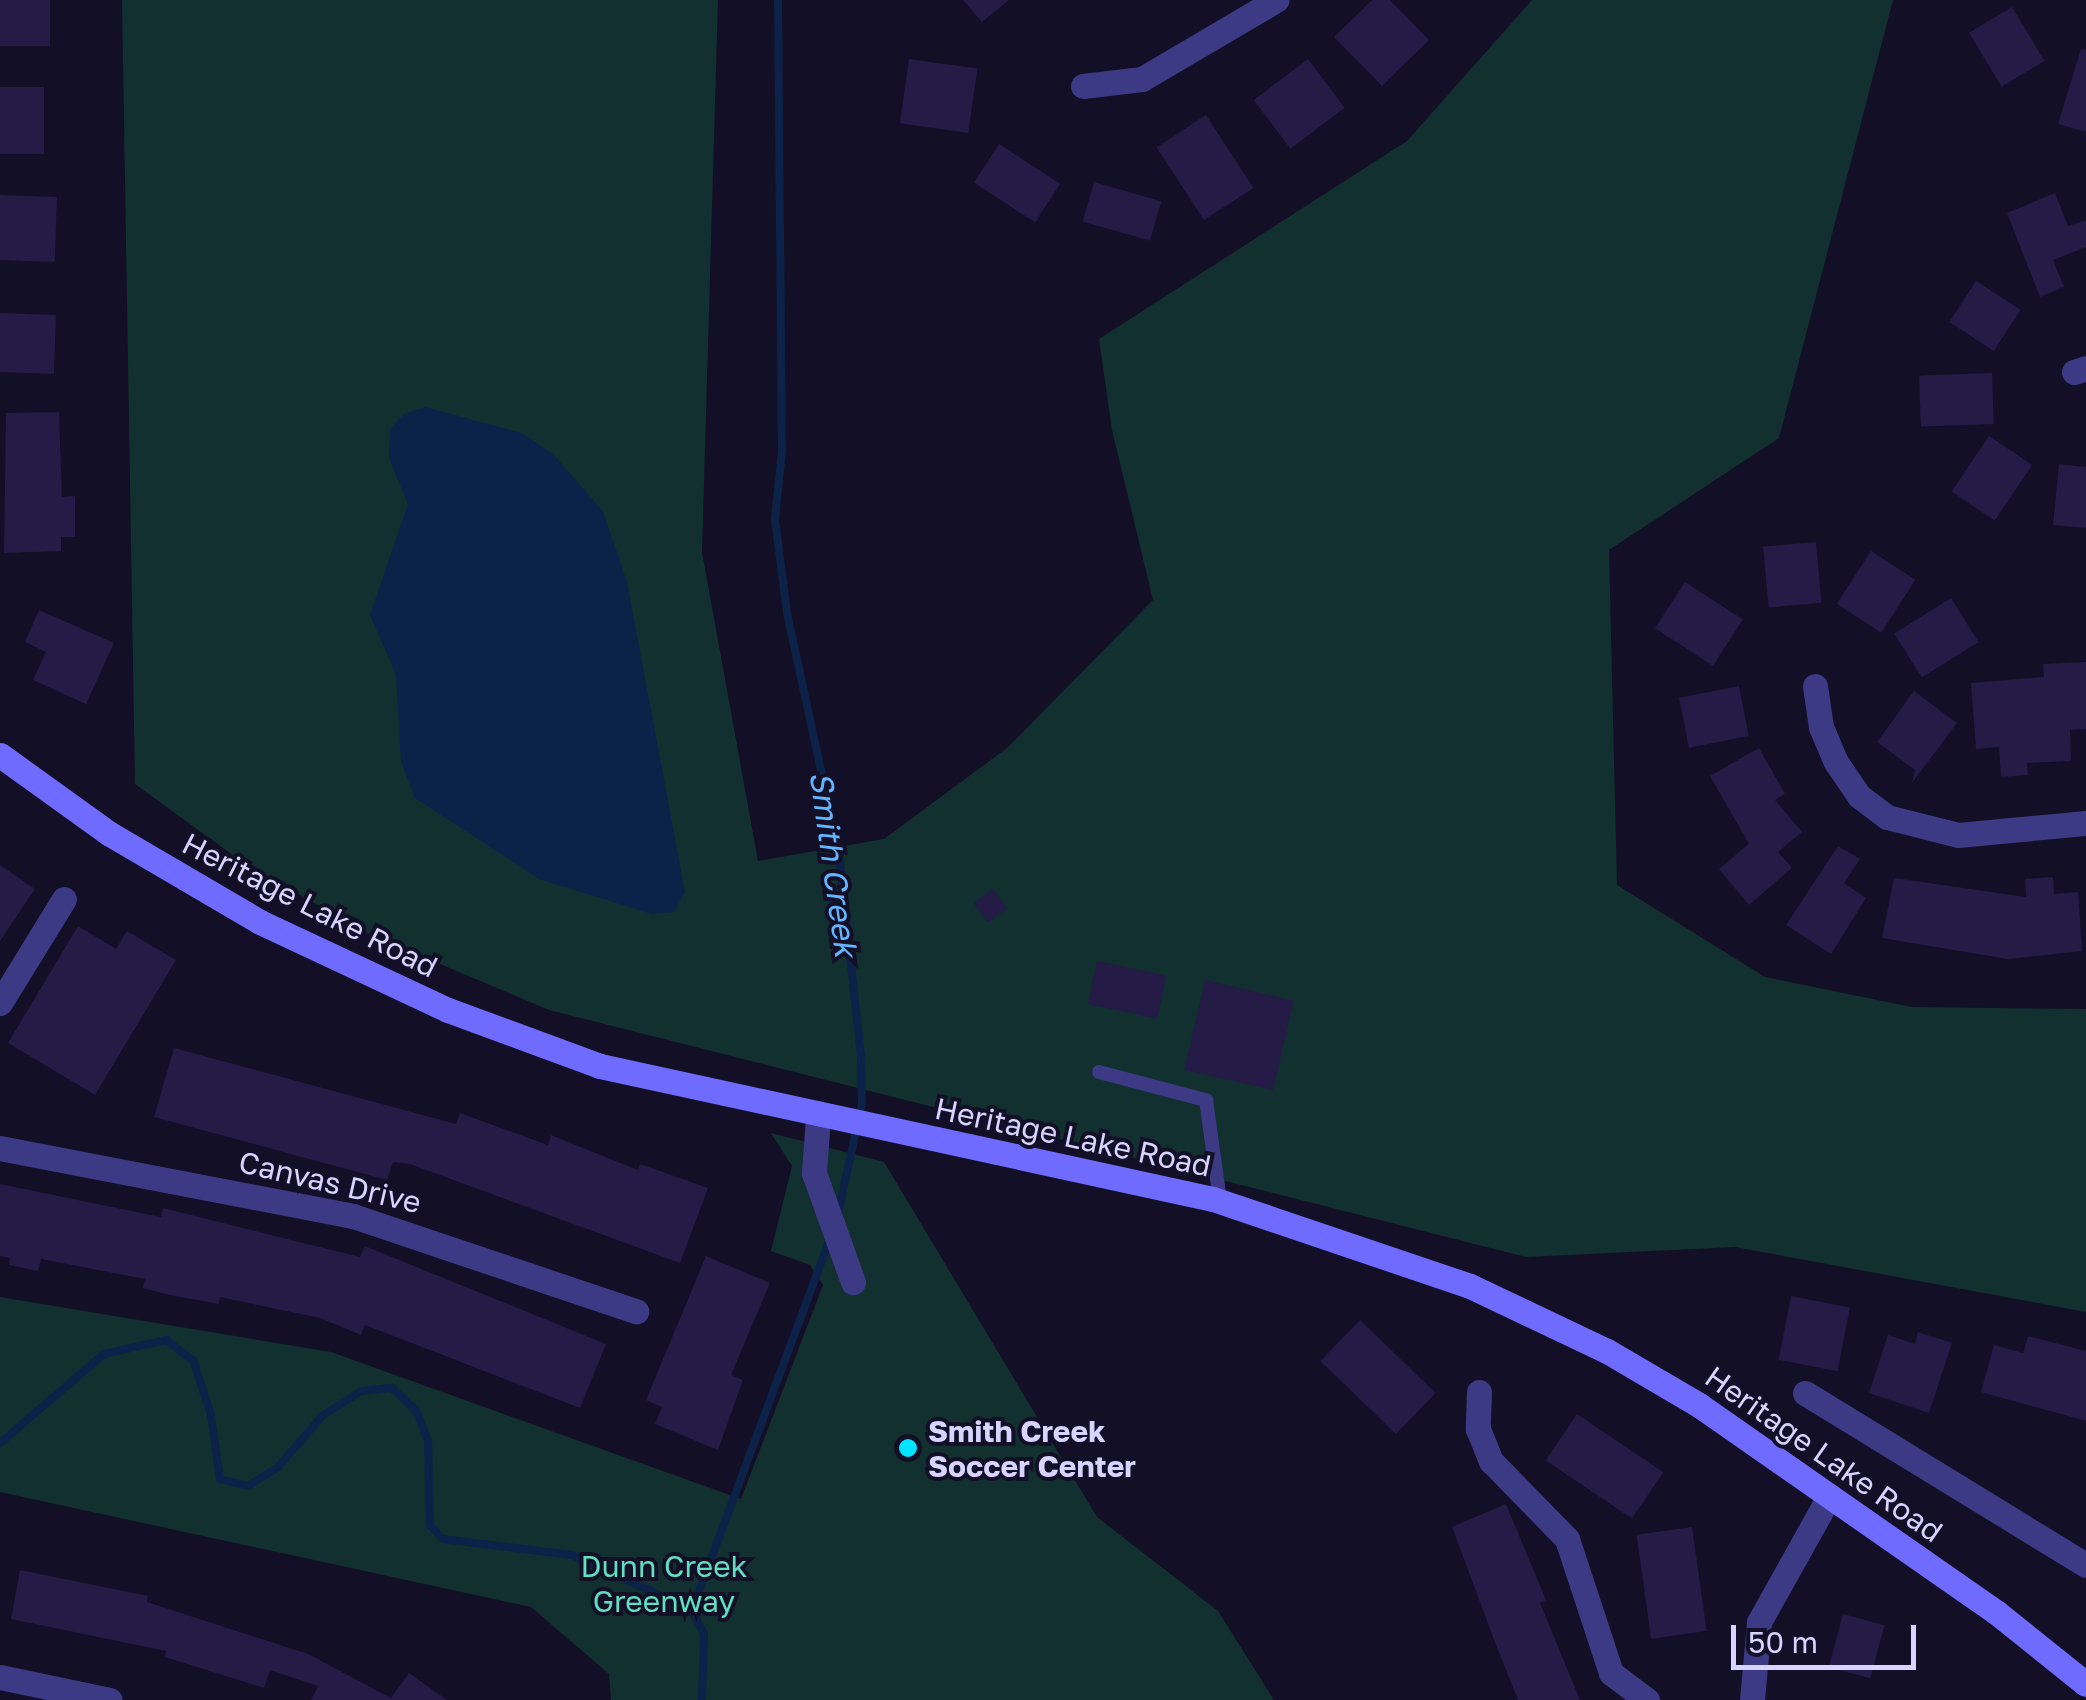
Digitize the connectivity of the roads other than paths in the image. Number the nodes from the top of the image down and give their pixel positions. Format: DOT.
graph roads {
  1 [pos="1276,0"];
  2 [pos="1083,86"];
  3 [pos="1815,686"];
  4 [pos="0,754"];
  5 [pos="2086,824"];
  6 [pos="64,899"];
  7 [pos="0,1003"];
  8 [pos="1099,1072"];
  9 [pos="818,1117"];
  10 [pos="0,1148"];
  11 [pos="1220,1202"];
  12 [pos="853,1282"];
  13 [pos="636,1311"];
  14 [pos="1479,1392"];
  15 [pos="1805,1393"];
  16 [pos="1829,1497"];
  17 [pos="2086,1565"];
  18 [pos="0,1676"];
  19 [pos="2086,1684"];
  20 [pos="110,1700"];
  21 [pos="1647,1700"];
  22 [pos="1752,1700"];
  1 -- 2 [label="street"];
  3 -- 5 [label="street"];
  4 -- 9 [label="main road, Heritage Lake Road"];
  6 -- 7 [label="street"];
  8 -- 11 [label="lane"];
  9 -- 11 [label="main road, Heritage Lake Road"];
  9 -- 12 [label="street"];
  10 -- 13 [label="street, Canvas Drive"];
  11 -- 16 [label="main road, Heritage Lake Road"];
  14 -- 21 [label="street"];
  15 -- 17 [label="street"];
  16 -- 19 [label="main road, Heritage Lake Road"];
  16 -- 22 [label="street"];
  18 -- 20 [label="street"];
}
